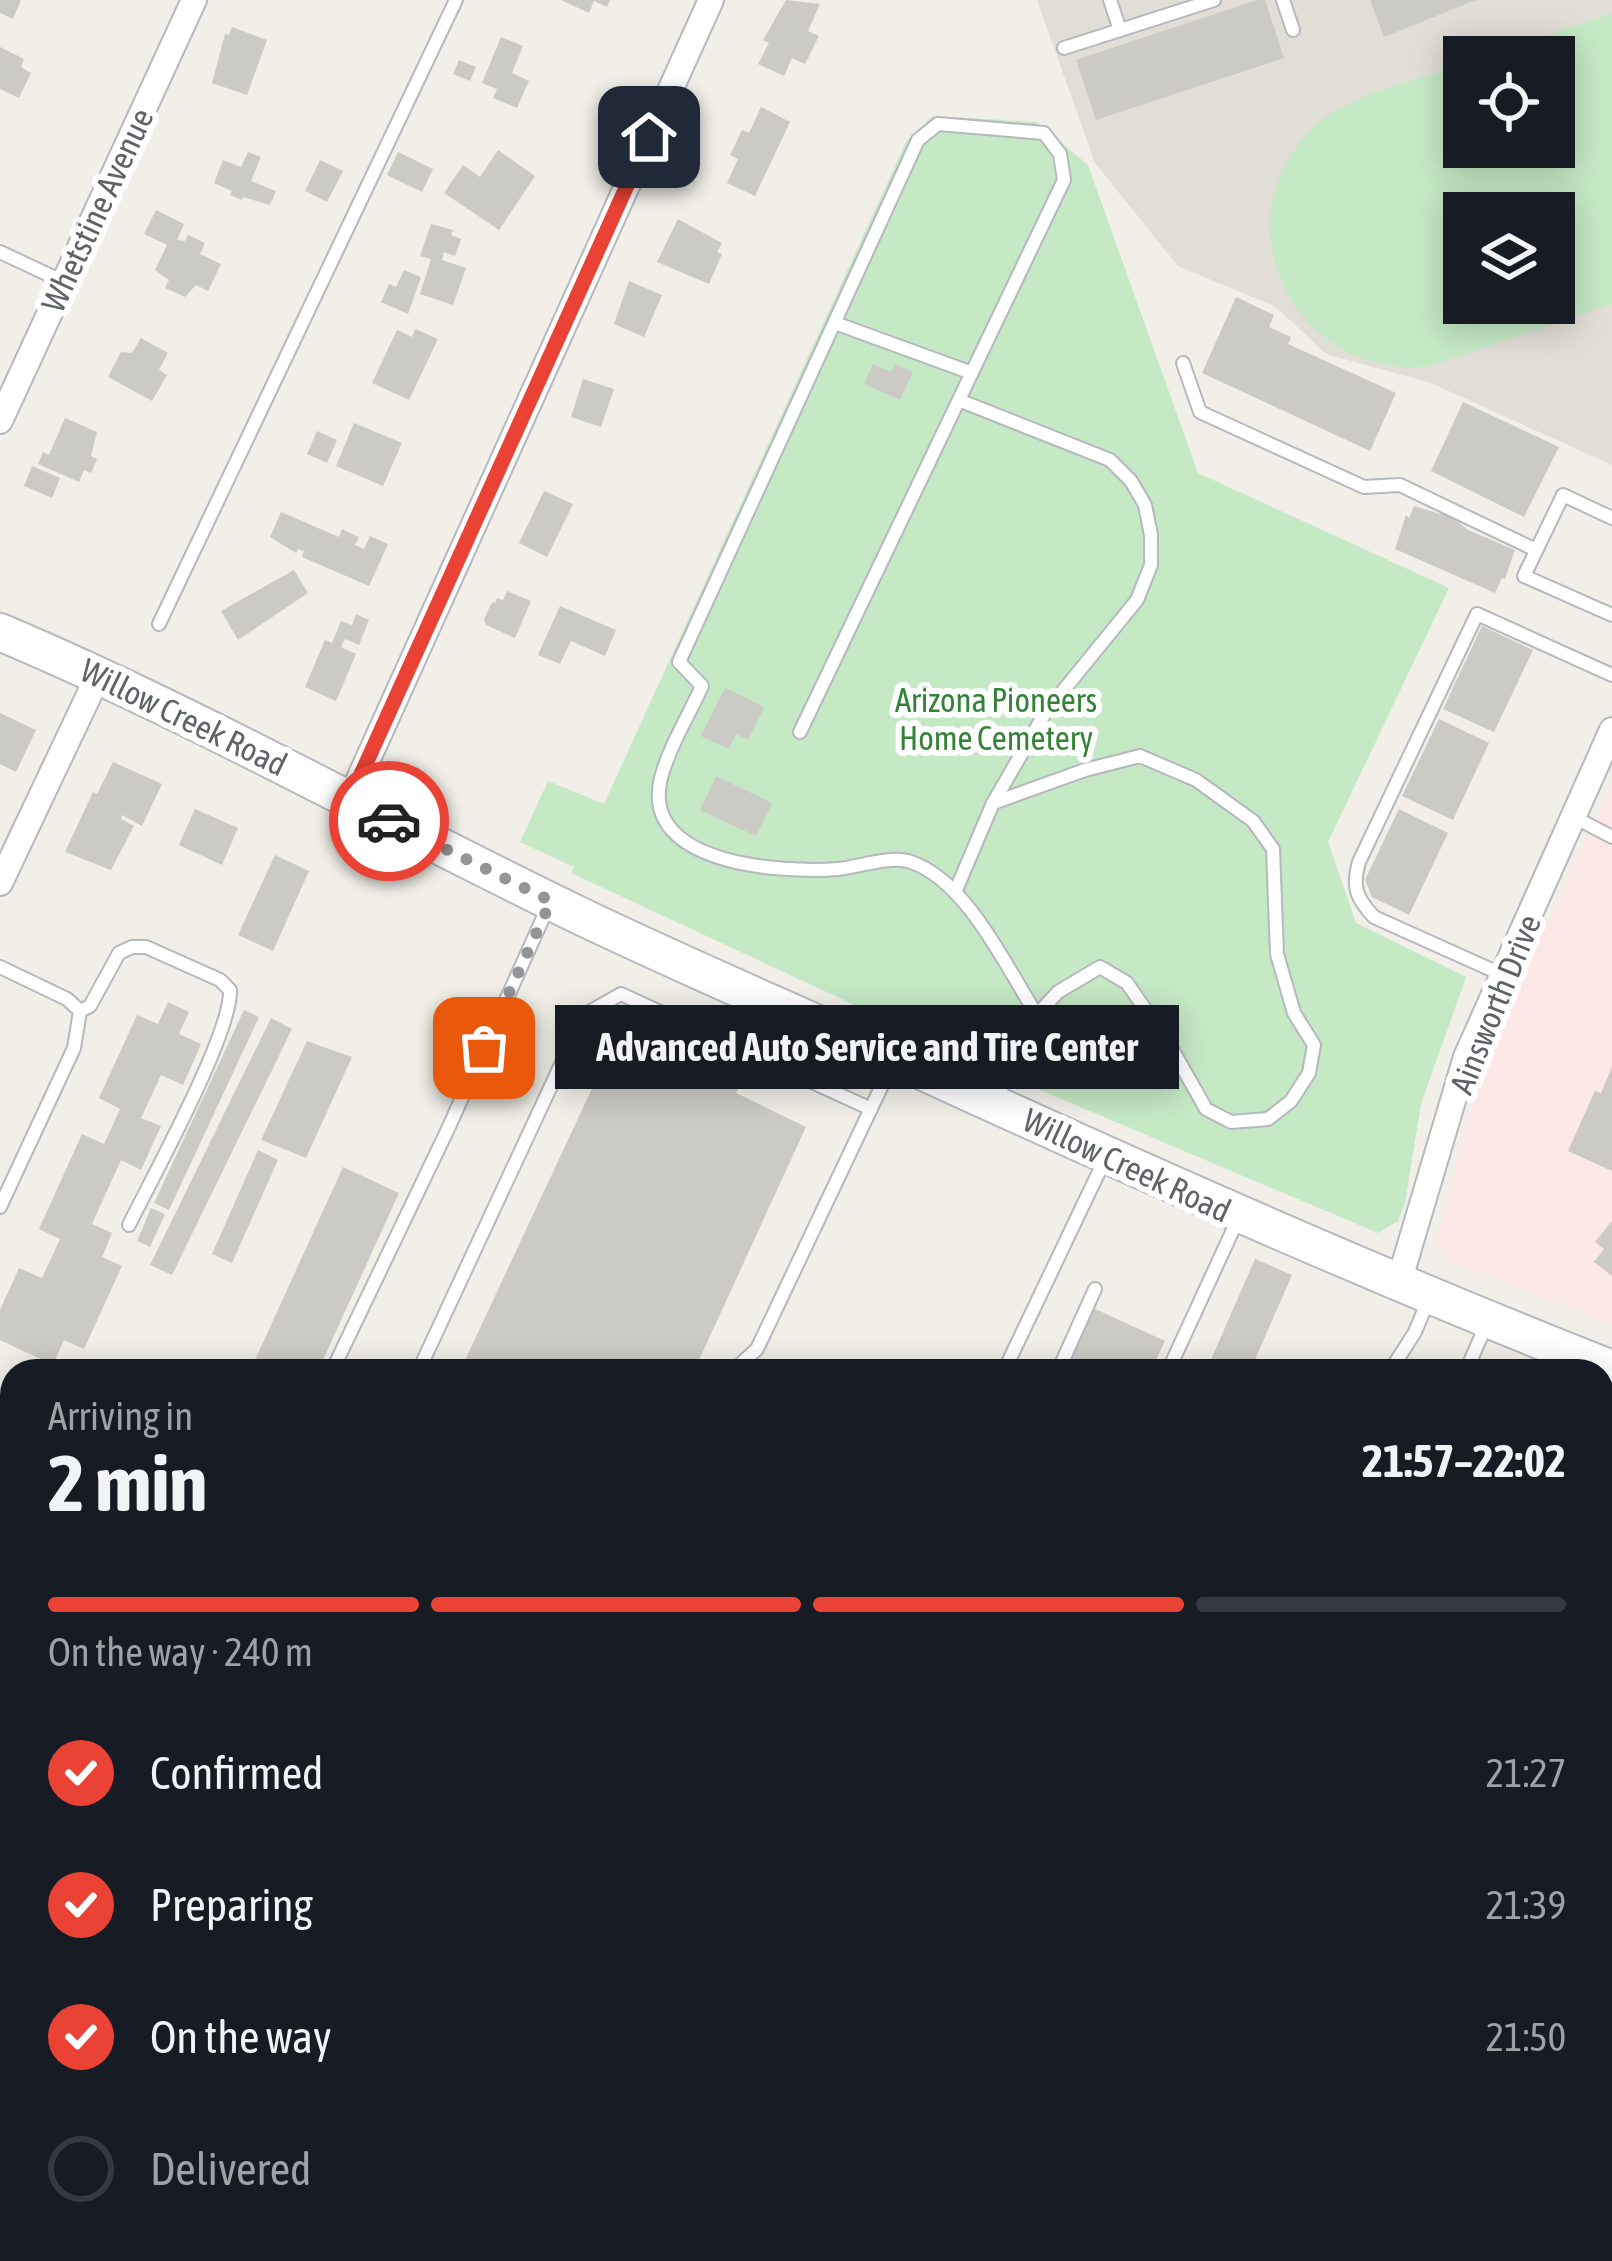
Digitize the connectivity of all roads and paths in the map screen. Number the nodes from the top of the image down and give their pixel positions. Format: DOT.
graph roads {
  1 [pos="194,0"];
  2 [pos="456,0"];
  3 [pos="710,0"];
  4 [pos="1110,0"];
  5 [pos="1214,0"];
  6 [pos="1283,0"];
  7 [pos="1120,30"];
  8 [pos="1293,31"];
  9 [pos="1064,48"];
  10 [pos="0,252"];
  11 [pos="64,282"];
  12 [pos="835,323"];
  13 [pos="1183,363"];
  14 [pos="972,373"];
  15 [pos="961,400"];
  16 [pos="0,421"];
  17 [pos="1612,518"];
  18 [pos="1536,550"];
  19 [pos="1612,615"];
  20 [pos="159,624"];
  21 [pos="0,632"];
  22 [pos="100,674"];
  23 [pos="1612,675"];
  24 [pos="1612,730"];
  25 [pos="800,732"];
  26 [pos="349,801"];
  27 [pos="993,803"];
  28 [pos="1574,817"];
  29 [pos="1612,836"];
  30 [pos="0,883"];
  31 [pos="956,890"];
  32 [pos="551,901"];
  33 [pos="0,968"];
  34 [pos="1503,975"];
  35 [pos="80,1011"];
  36 [pos="1036,1016"];
  37 [pos="895,1059"];
  38 [pos="994,1105"];
  39 [pos="871,1109"];
  40 [pos="1106,1156"];
  41 [pos="0,1207"];
  42 [pos="1239,1217"];
  43 [pos="129,1225"];
  44 [pos="1095,1289"];
  45 [pos="1414,1291"];
  46 [pos="1488,1320"];
  47 [pos="338,1359"];
  48 [pos="424,1359"];
  49 [pos="747,1359"];
  50 [pos="1010,1359"];
  51 [pos="1063,1359"];
  52 [pos="1174,1359"];
  53 [pos="1398,1359"];
  54 [pos="1471,1359"];
  55 [pos="1587,1359"];
  1 -- 11 [label="street, Whetstine Avenue"];
  2 -- 20 [label="lane"];
  3 -- 26 [label="street"];
  4 -- 7 [label="lane"];
  5 -- 7 [label="lane"];
  6 -- 8 [label="lane"];
  7 -- 9 [label="lane"];
  10 -- 11 [label="lane"];
  11 -- 16 [label="street, Whetstine Avenue"];
  12 -- 14 [label="lane"];
  12 -- 14 [label="lane"];
  12 -- 31 [label="lane"];
  13 -- 18 [label="lane"];
  14 -- 15 [label="lane"];
  15 -- 25 [label="lane"];
  15 -- 27 [label="lane"];
  17 -- 18 [label="lane"];
  18 -- 19 [label="lane"];
  21 -- 22 [label="main road, Willow Creek Road"];
  22 -- 26 [label="main road, Willow Creek Road"];
  22 -- 30 [label="street"];
  23 -- 34 [label="lane"];
  24 -- 28 [label="street, Ainsworth Drive"];
  26 -- 32 [label="main road, Willow Creek Road"];
  27 -- 31 [label="lane"];
  27 -- 36 [label="lane"];
  28 -- 29 [label="lane"];
  28 -- 34 [label="street, Ainsworth Drive"];
  31 -- 36 [label="lane"];
  32 -- 37 [label="main road, Willow Creek Road"];
  32 -- 47 [label="lane"];
  33 -- 35 [label="lane"];
  34 -- 45 [label="street, Ainsworth Drive"];
  35 -- 41 [label="lane"];
  35 -- 43 [label="lane"];
  36 -- 38 [label="lane"];
  37 -- 38 [label="main road, Willow Creek Road"];
  37 -- 39 [label="lane"];
  38 -- 40 [label="main road, Willow Creek Road"];
  39 -- 48 [label="lane"];
  39 -- 49 [label="lane"];
  40 -- 42 [label="main road, Willow Creek Road"];
  40 -- 50 [label="lane"];
  42 -- 45 [label="main road, Willow Creek Road"];
  42 -- 52 [label="lane"];
  44 -- 51 [label="lane"];
  45 -- 46 [label="main road, Willow Creek Road"];
  45 -- 53 [label="lane"];
  46 -- 54 [label="lane"];
  46 -- 55 [label="main road, Willow Creek Road"];
}
